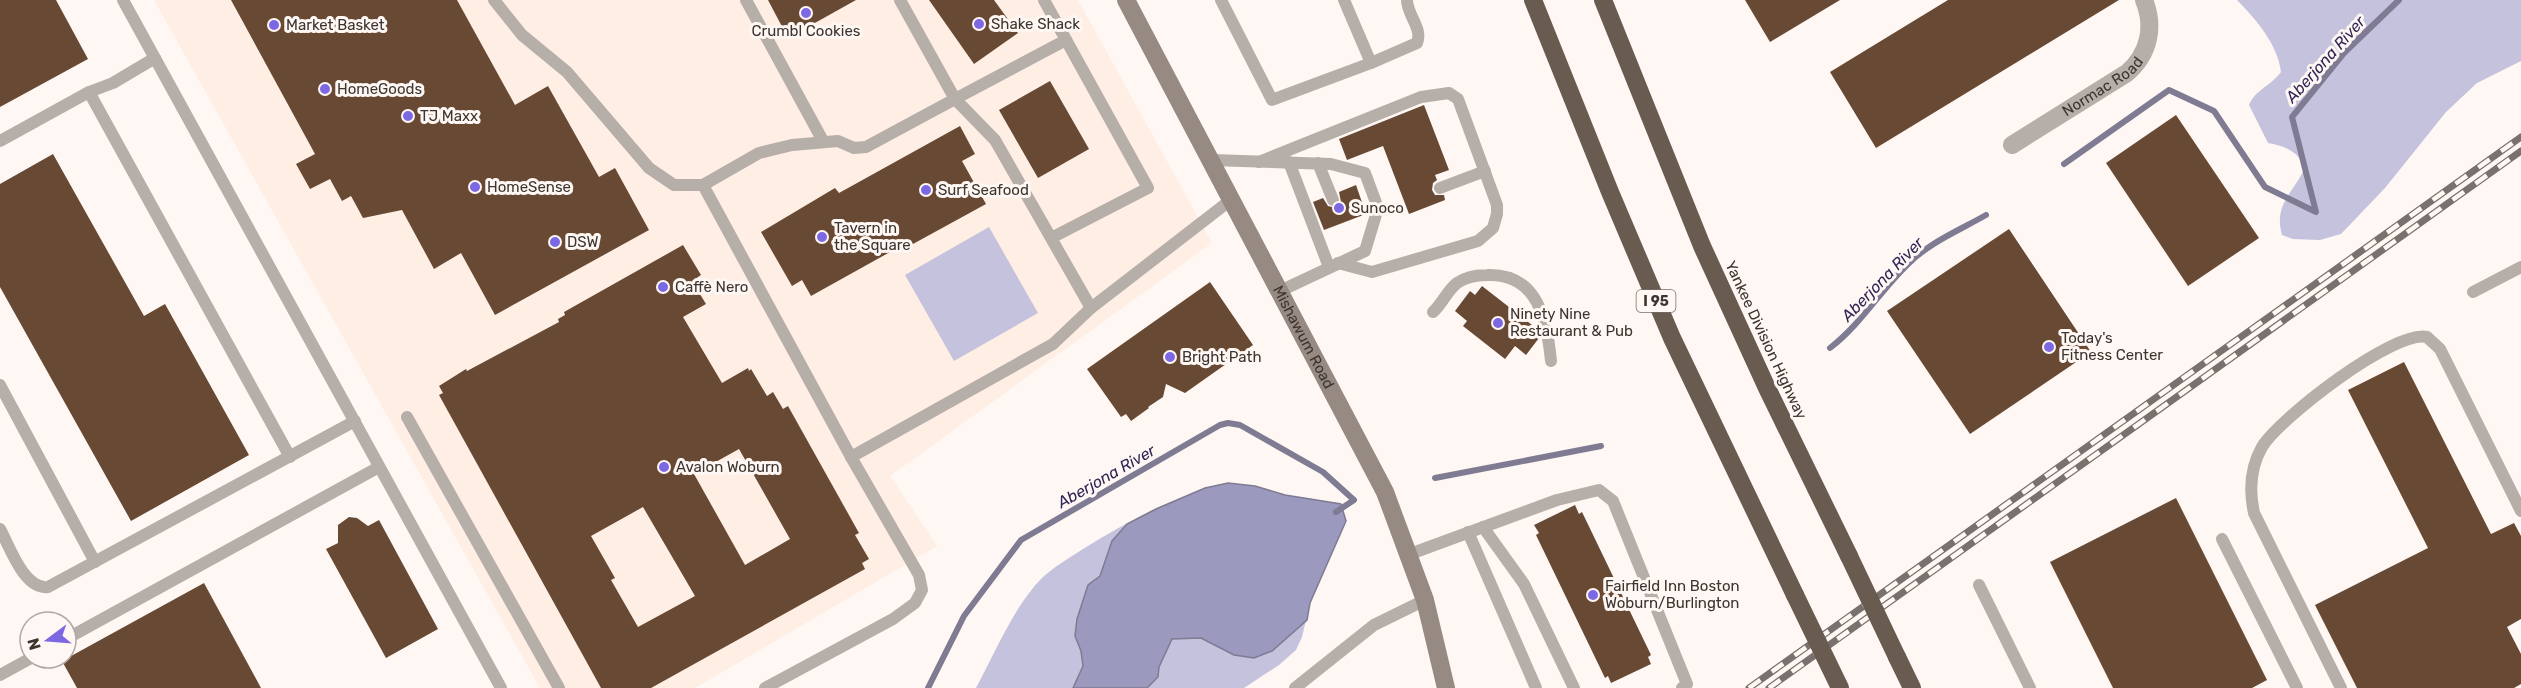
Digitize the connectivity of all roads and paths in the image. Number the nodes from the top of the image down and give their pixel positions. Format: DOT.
graph roads {
  1 [pos="123,0"];
  2 [pos="494,0"];
  3 [pos="746,0"];
  4 [pos="900,0"];
  5 [pos="1044,0"];
  6 [pos="1126,0"];
  7 [pos="1221,0"];
  8 [pos="1344,0"];
  9 [pos="1407,0"];
  10 [pos="1533,0"];
  11 [pos="1603,0"];
  12 [pos="2144,0"];
  13 [pos="1066,40"];
  14 [pos="155,58"];
  15 [pos="1371,63"];
  16 [pos="89,92"];
  17 [pos="955,99"];
  18 [pos="0,141"];
  19 [pos="823,141"];
  20 [pos="2012,145"];
  21 [pos="1212,160"];
  22 [pos="1259,162"];
  23 [pos="1289,162"];
  24 [pos="1318,163"];
  25 [pos="1485,171"];
  26 [pos="703,185"];
  27 [pos="1440,188"];
  28 [pos="1232,199"];
  29 [pos="1333,200"];
  30 [pos="1053,237"];
  31 [pos="1334,265"];
  32 [pos="2521,267"];
  33 [pos="1281,291"];
  34 [pos="2473,292"];
  35 [pos="1091,308"];
  36 [pos="1433,312"];
  37 [pos="1551,361"];
  38 [pos="0,385"];
  39 [pos="407,417"];
  40 [pos="355,421"];
  41 [pos="290,457"];
  42 [pos="851,457"];
  43 [pos="379,467"];
  44 [pos="2521,511"];
  45 [pos="1483,527"];
  46 [pos="0,529"];
  47 [pos="1468,532"];
  48 [pos="2222,539"];
  49 [pos="1410,554"];
  50 [pos="96,562"];
  51 [pos="1979,585"];
  52 [pos="1425,600"];
  53 [pos="78,632"];
  54 [pos="18,665"];
  55 [pos="0,675"];
  56 [pos="501,688"];
  57 [pos="559,688"];
  58 [pos="765,688"];
  59 [pos="1295,688"];
  60 [pos="1446,688"];
  61 [pos="1536,688"];
  62 [pos="1574,688"];
  63 [pos="1682,688"];
  64 [pos="1840,688"];
  65 [pos="1912,688"];
  66 [pos="2030,688"];
  67 [pos="2297,688"];
  68 [pos="2341,688"];
  1 -- 14 [label="lane"];
  2 -- 26 [label="lane"];
  3 -- 19 [label="lane"];
  4 -- 17 [label="lane"];
  5 -- 13 [label="lane"];
  6 -- 21 [label="main road, Mishawum Road"];
  7 -- 15 [label="lane"];
  8 -- 15 [label="lane"];
  9 -- 15 [label="lane"];
  10 -- 64 [label="highway, I 95, bridge"];
  11 -- 65 [label="highway, Yankee Division Highway, bridge"];
  12 -- 20 [label="street, Normac Road"];
  13 -- 17 [label="lane"];
  13 -- 30 [label="lane"];
  14 -- 16 [label="lane"];
  14 -- 40 [label="lane"];
  16 -- 18 [label="lane"];
  16 -- 41 [label="lane"];
  17 -- 19 [label="lane"];
  17 -- 30 [label="lane"];
  19 -- 26 [label="lane"];
  21 -- 22 [label="lane"];
  21 -- 28 [label="main road, Mishawum Road"];
  22 -- 23 [label="lane"];
  22 -- 25 [label="lane"];
  23 -- 24 [label="lane"];
  23 -- 31 [label="lane"];
  24 -- 29 [label="lane"];
  24 -- 31 [label="lane"];
  25 -- 27 [label="lane"];
  25 -- 31 [label="lane"];
  26 -- 42 [label="lane"];
  28 -- 33 [label="main road, Mishawum Road"];
  28 -- 35 [label="lane"];
  30 -- 35 [label="lane"];
  31 -- 33 [label="lane"];
  32 -- 34 [label="lane"];
  33 -- 49 [label="main road, Mishawum Road"];
  35 -- 42 [label="lane"];
  36 -- 37 [label="lane"];
  38 -- 50 [label="lane"];
  39 -- 57 [label="lane"];
  40 -- 41 [label="lane"];
  40 -- 43 [label="lane"];
  41 -- 50 [label="lane"];
  42 -- 58 [label="lane"];
  43 -- 53 [label="lane"];
  43 -- 56 [label="lane"];
  44 -- 68 [label="lane"];
  45 -- 47 [label="lane"];
  45 -- 62 [label="lane"];
  45 -- 63 [label="lane"];
  46 -- 50 [label="lane"];
  47 -- 49 [label="lane"];
  47 -- 61 [label="lane"];
  48 -- 67 [label="lane"];
  49 -- 52 [label="main road, Mishawum Road"];
  51 -- 66 [label="lane"];
  52 -- 59 [label="lane"];
  52 -- 60 [label="main road, Mishawum Road"];
  54 -- 55 [label="lane"];
}
